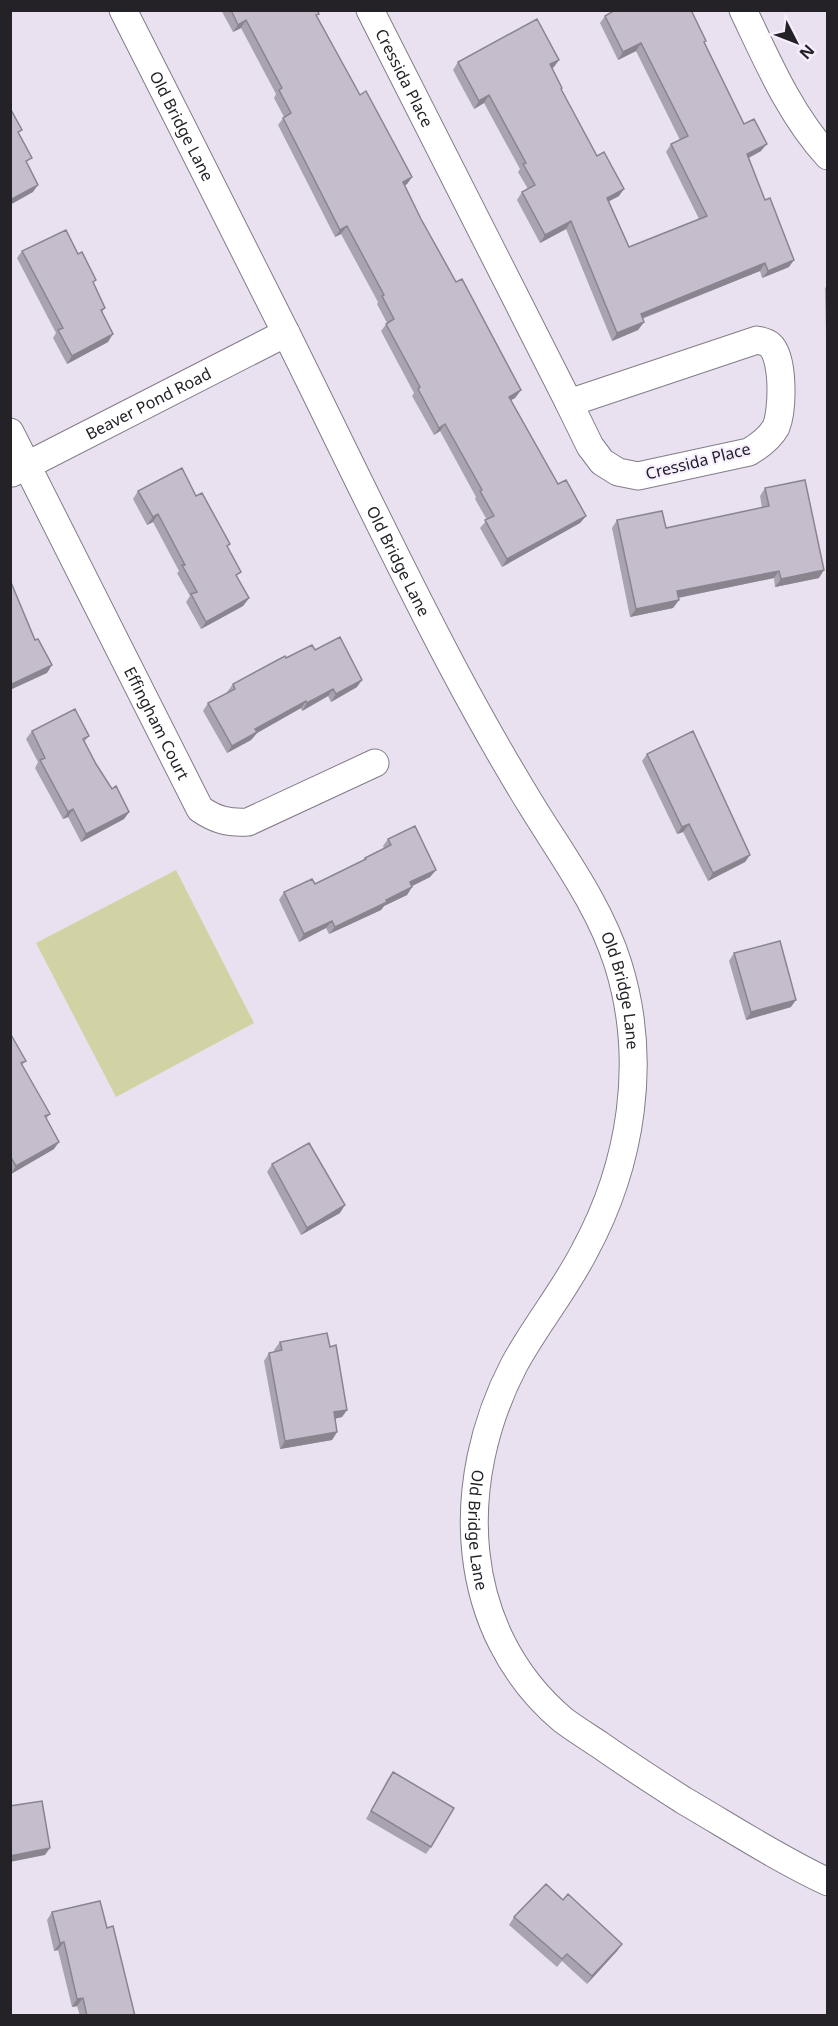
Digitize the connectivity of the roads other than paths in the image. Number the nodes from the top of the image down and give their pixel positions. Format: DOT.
graph roads {
  1 [pos="123,10"];
  2 [pos="370,10"];
  3 [pos="743,10"];
  4 [pos="828,156"];
  5 [pos="286,333"];
  6 [pos="569,403"];
  7 [pos="10,432"];
  8 [pos="19,469"];
  9 [pos="375,763"];
  10 [pos="828,1882"];
  1 -- 5 [label="street, Old Bridge Lane"];
  2 -- 6 [label="street, Cressida Place"];
  3 -- 4 [label="street"];
  5 -- 8 [label="street, Beaver Pond Road"];
  5 -- 10 [label="street, Old Bridge Lane"];
  6 -- 6 [label="street, Cressida Place"];
  7 -- 8 [label="street, Effingham Court"];
  8 -- 9 [label="street, Effingham Court"];
}
